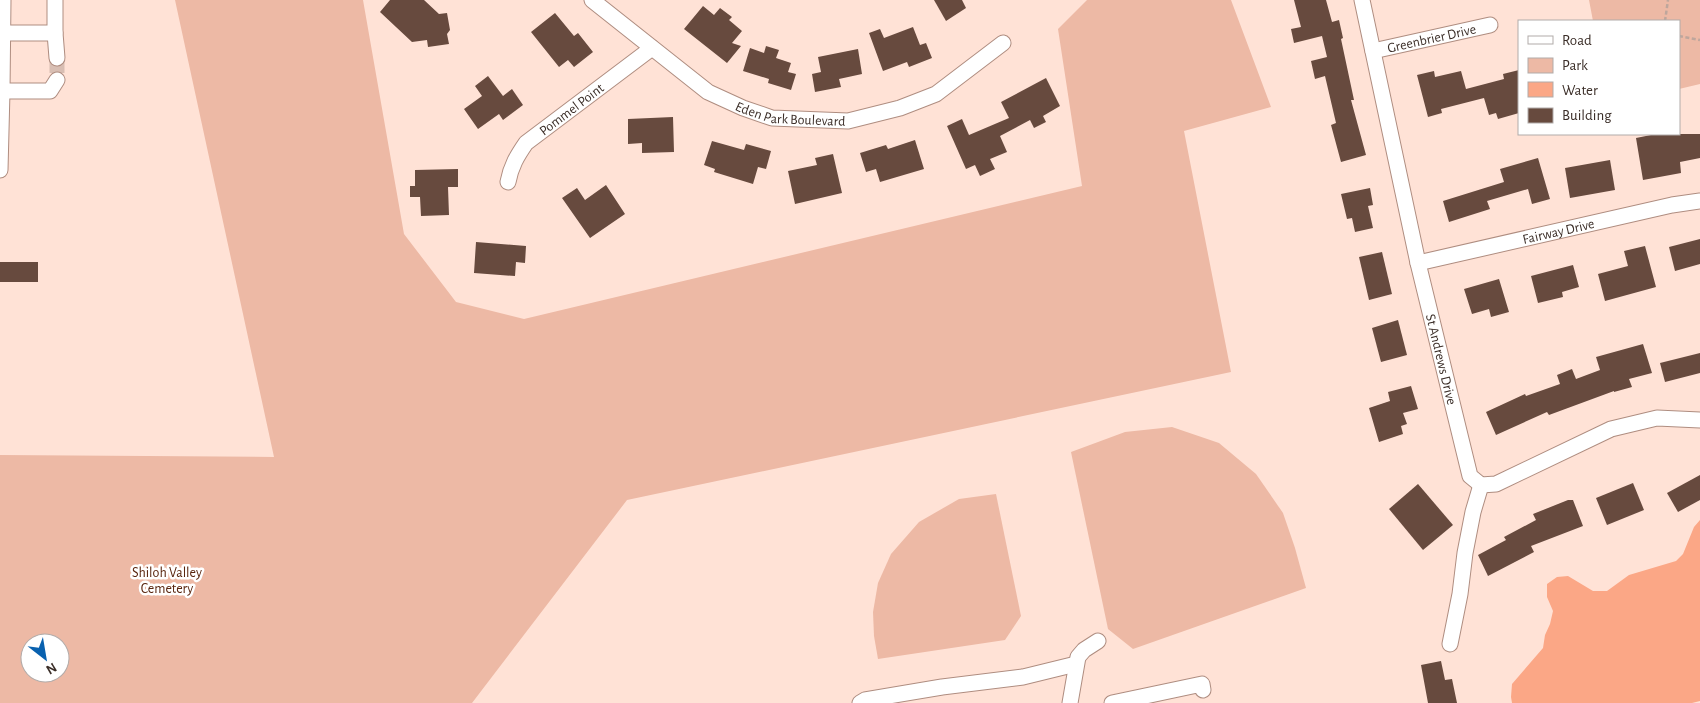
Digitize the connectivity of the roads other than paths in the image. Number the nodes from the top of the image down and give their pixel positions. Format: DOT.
graph roads {
  1 [pos="3,0"];
  2 [pos="55,0"];
  3 [pos="592,0"];
  4 [pos="1362,0"];
  5 [pos="1490,25"];
  6 [pos="2,33"];
  7 [pos="55,33"];
  8 [pos="1003,43"];
  9 [pos="652,48"];
  10 [pos="1373,51"];
  11 [pos="57,58"];
  12 [pos="57,80"];
  13 [pos="1,91"];
  14 [pos="0,170"];
  15 [pos="508,182"];
  16 [pos="1700,202"];
  17 [pos="1418,264"];
  18 [pos="1700,420"];
  19 [pos="1481,485"];
  20 [pos="1098,641"];
  21 [pos="1450,644"];
  22 [pos="1076,664"];
  23 [pos="1203,690"];
  24 [pos="860,703"];
  25 [pos="1070,703"];
  26 [pos="1112,703"];
  1 -- 6 [label="street"];
  2 -- 7 [label="street"];
  3 -- 9 [label="street, Eden Park Boulevard"];
  4 -- 10 [label="street, St Andrews Drive"];
  5 -- 10 [label="street, Greenbrier Drive"];
  6 -- 7 [label="street"];
  6 -- 13 [label="street"];
  7 -- 11 [label="street"];
  8 -- 9 [label="street, Eden Park Boulevard"];
  9 -- 15 [label="street, Pommel Point"];
  10 -- 17 [label="street, St Andrews Drive"];
  12 -- 13 [label="street"];
  13 -- 14 [label="street"];
  16 -- 17 [label="street, Fairway Drive"];
  17 -- 19 [label="street, St Andrews Drive"];
  18 -- 19 [label="street"];
  19 -- 21 [label="street"];
  20 -- 22 [label="street"];
  22 -- 24 [label="street"];
  22 -- 25 [label="street"];
  23 -- 26 [label="street"];
}
